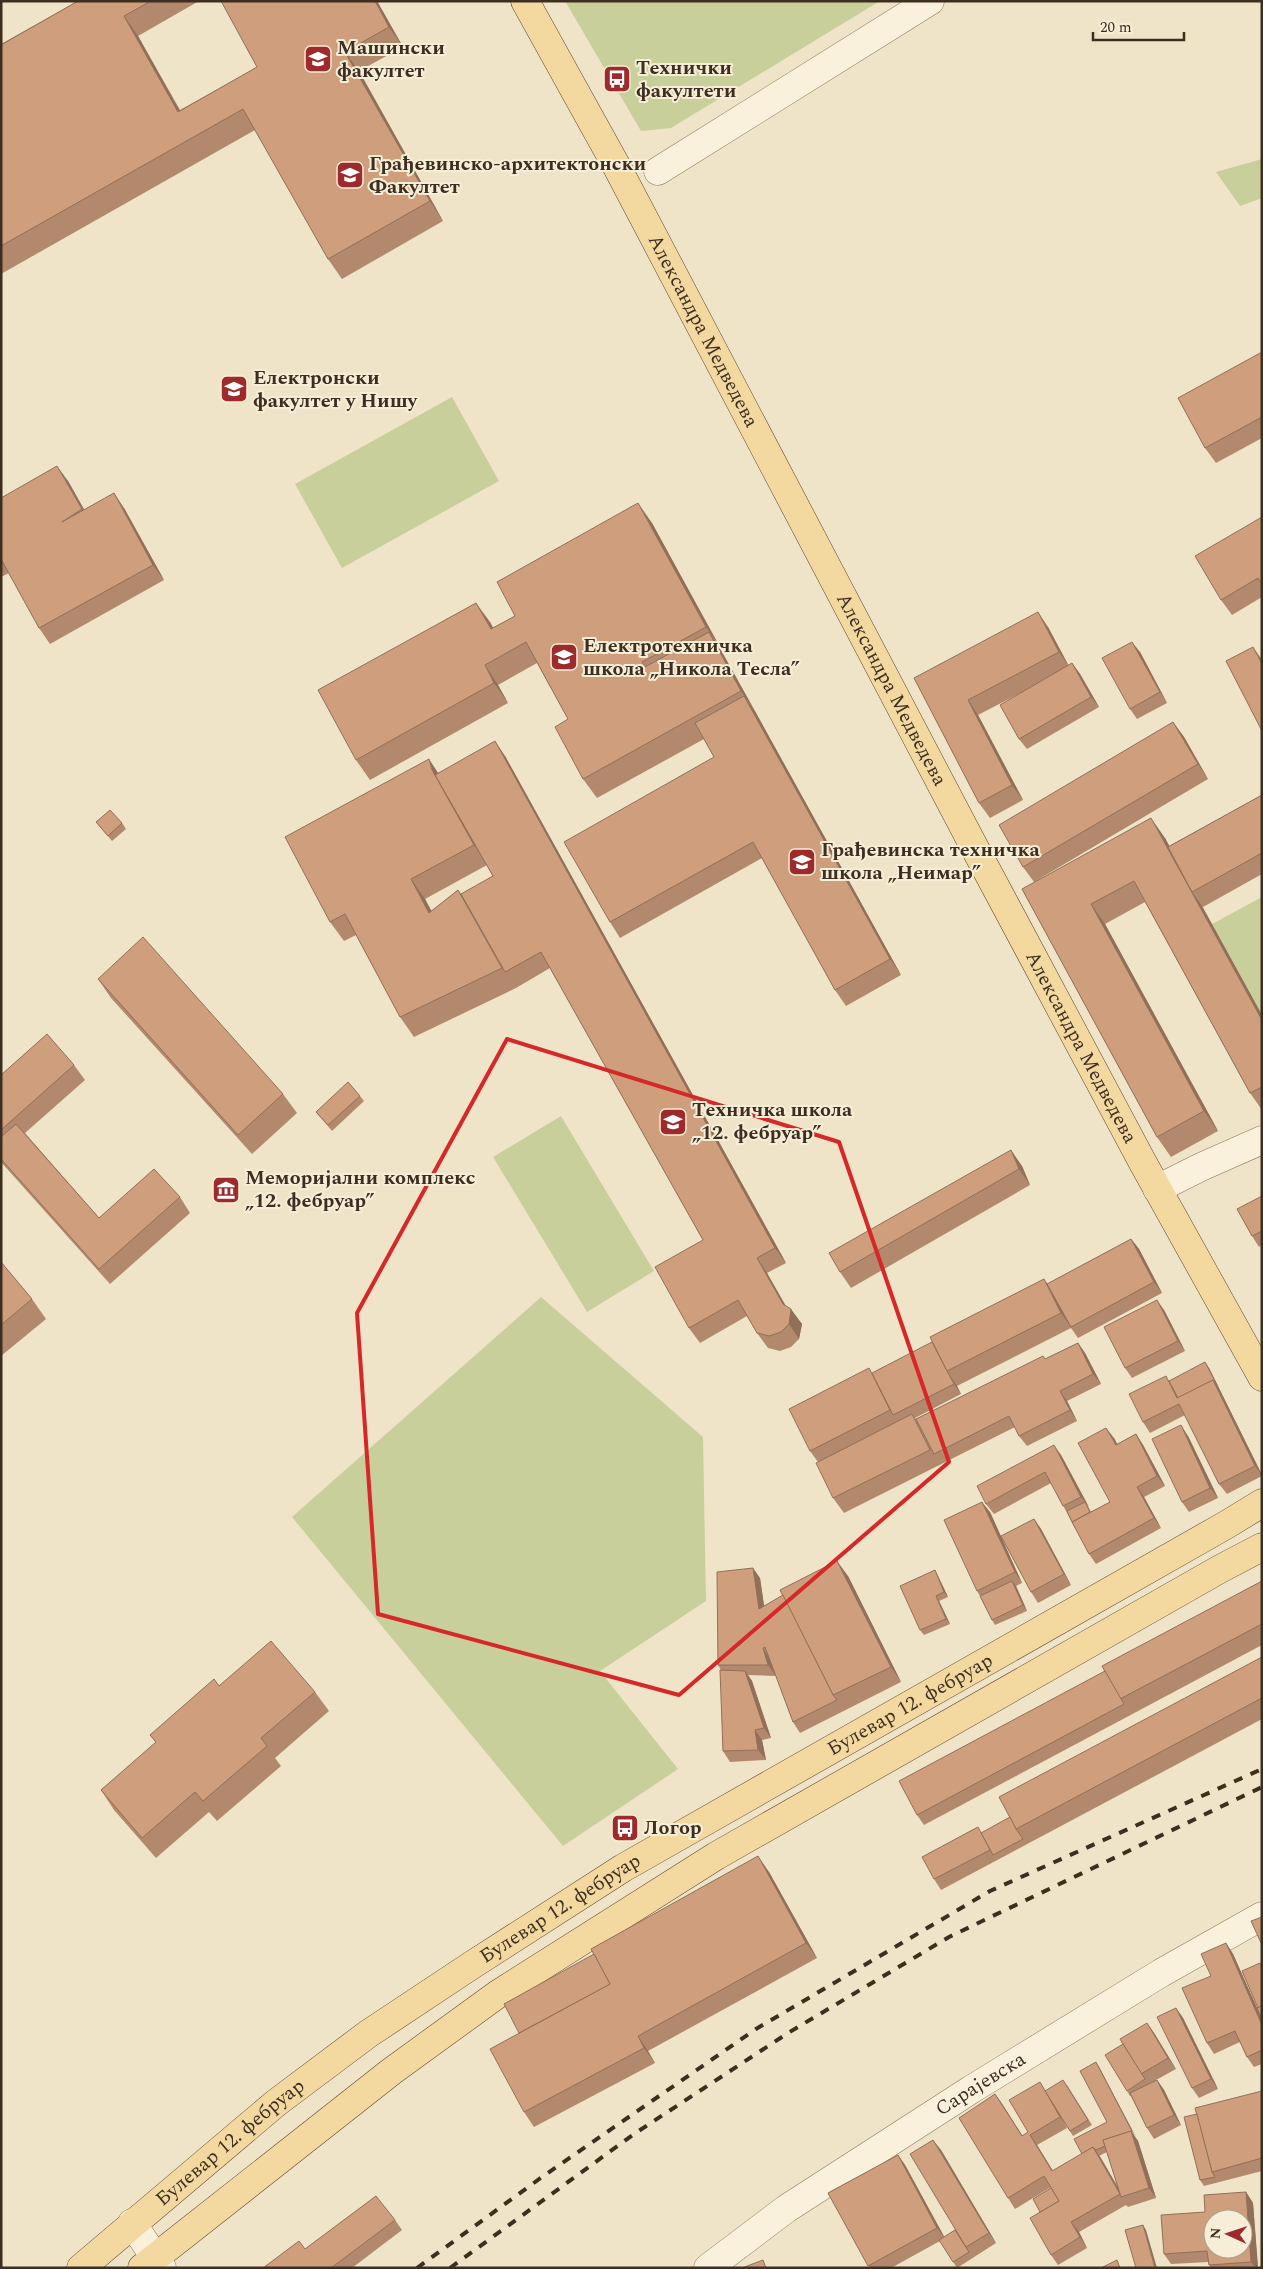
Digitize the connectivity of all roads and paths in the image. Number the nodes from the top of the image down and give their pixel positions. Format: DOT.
graph roads {
  1 [pos="525,1"];
  2 [pos="930,1"];
  3 [pos="658,171"];
  4 [pos="1262,1140"];
  5 [pos="1157,1189"];
  6 [pos="1262,1377"];
  7 [pos="1262,1503"];
  8 [pos="1262,1547"];
  9 [pos="1262,1916"];
  10 [pos="132,2223"];
  11 [pos="153,2264"];
  12 [pos="81,2268"];
  13 [pos="708,2268"];
  1 -- 5 [label="main road, Александра Медведева"];
  2 -- 3 [label="street"];
  4 -- 5 [label="street"];
  5 -- 6 [label="main road, Александра Медведева"];
  7 -- 10 [label="main road, Булевар 12. фебруар"];
  8 -- 11 [label="main road, Булевар 12. фебруар"];
  9 -- 13 [label="street, Сарајевска"];
  10 -- 11 [label="street"];
  10 -- 12 [label="main road, Булевар 12. фебруар"];
}
